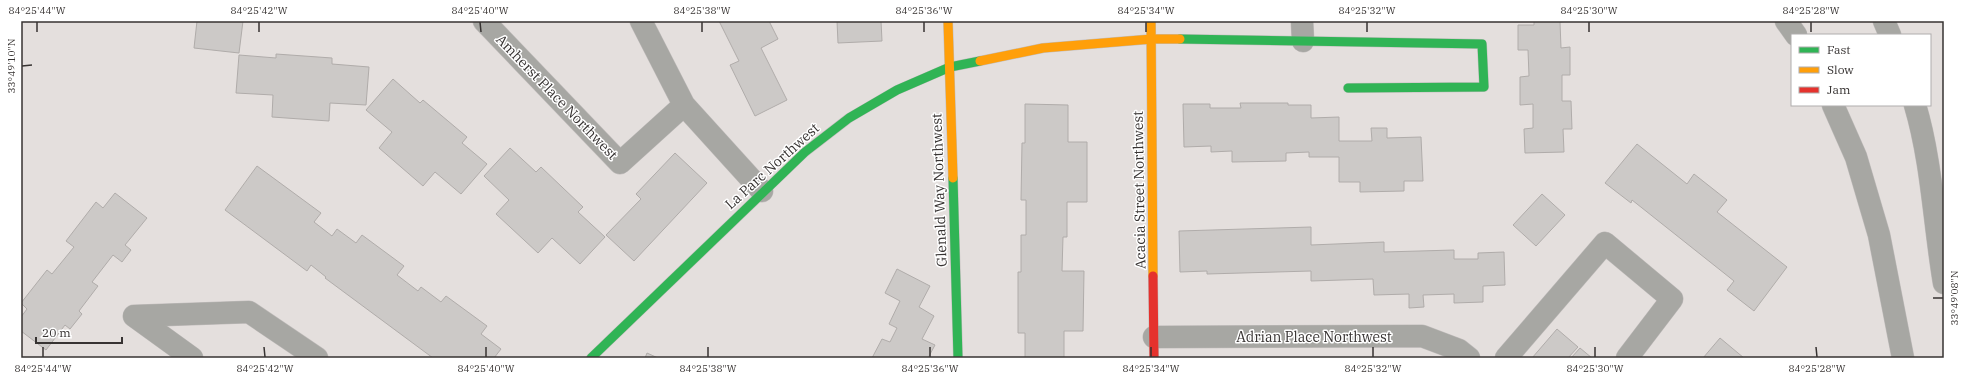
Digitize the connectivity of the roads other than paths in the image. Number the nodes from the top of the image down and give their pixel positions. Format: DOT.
graph roads {
  1 [pos="484,21"];
  2 [pos="641,21"];
  3 [pos="948,21"];
  4 [pos="1151,21"];
  5 [pos="1786,21"];
  6 [pos="1884,21"];
  7 [pos="1302,31"];
  8 [pos="1795,34"];
  9 [pos="1890,34"];
  10 [pos="1152,38"];
  11 [pos="950,67"];
  12 [pos="1348,88"];
  13 [pos="684,104"];
  14 [pos="1833,106"];
  15 [pos="1915,106"];
  16 [pos="762,191"];
  17 [pos="1944,283"];
  18 [pos="1154,348"];
  19 [pos="192,358"];
  20 [pos="317,358"];
  21 [pos="591,358"];
  22 [pos="958,358"];
  23 [pos="1469,358"];
  24 [pos="1506,358"];
  25 [pos="1627,358"];
  26 [pos="1903,358"];
  1 -- 13 [label="street, Amherst Place Northwest"];
  2 -- 13 [label="street"];
  3 -- 11 [label="street, Glenald Way Northwest"];
  4 -- 10 [label="street, Acacia Street Northwest"];
  5 -- 8 [label="street"];
  6 -- 9 [label="street"];
  7 -- 10 [label="street, La Parc Northwest"];
  7 -- 12 [label="street, La Parc Northwest"];
  10 -- 11 [label="street, La Parc Northwest"];
  10 -- 18 [label="street, Acacia Street Northwest"];
  11 -- 16 [label="street, La Parc Northwest"];
  11 -- 22 [label="street, Glenald Way Northwest"];
  13 -- 16 [label="street"];
  14 -- 26 [label="street"];
  15 -- 17 [label="street"];
  16 -- 21 [label="street, La Parc Northwest"];
  18 -- 23 [label="street, Adrian Place Northwest"];
  19 -- 20 [label="street"];
  24 -- 25 [label="street"];
}
